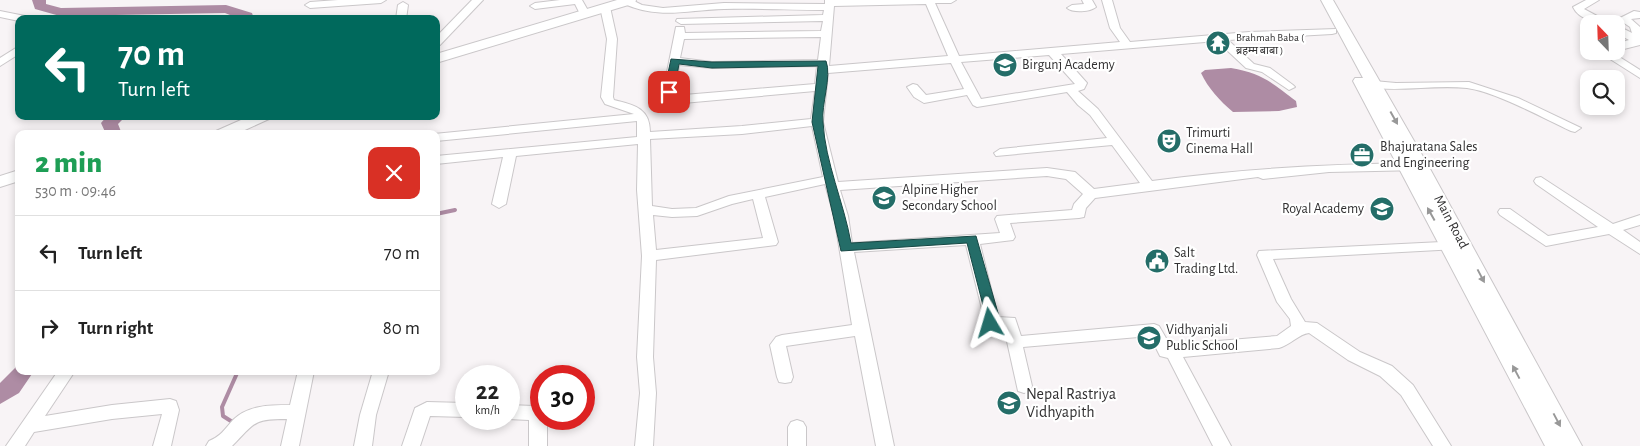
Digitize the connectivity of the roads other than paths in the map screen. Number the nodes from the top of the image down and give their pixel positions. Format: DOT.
graph roads {
  1 [pos="380,0"];
  2 [pos="478,0"];
  3 [pos="951,0"];
  4 [pos="1087,0"];
  5 [pos="1107,0"];
  6 [pos="1317,0"];
  7 [pos="1327,0"];
  8 [pos="1594,0"];
  9 [pos="628,1"];
  10 [pos="929,1"];
  11 [pos="402,4"];
  12 [pos="310,5"];
  13 [pos="535,6"];
  14 [pos="605,7"];
  15 [pos="829,7"];
  16 [pos="1072,8"];
  17 [pos="0,14"];
  18 [pos="585,14"];
  19 [pos="401,15"];
  20 [pos="1588,15"];
  21 [pos="1640,15"];
  22 [pos="15,17"];
  23 [pos="682,22"];
  24 [pos="448,30"];
  25 [pos="440,31"];
  26 [pos="1332,31"];
  27 [pos="1625,33"];
  28 [pos="827,34"];
  29 [pos="1220,38"];
  30 [pos="440,39"];
  31 [pos="1638,41"];
  32 [pos="1127,45"];
  33 [pos="1625,45"];
  34 [pos="15,52"];
  35 [pos="1053,52"];
  36 [pos="440,58"];
  37 [pos="955,60"];
  38 [pos="1617,60"];
  39 [pos="675,61"];
  40 [pos="0,63"];
  41 [pos="823,67"];
  42 [pos="1638,71"];
  43 [pos="1368,83"];
  44 [pos="913,86"];
  45 [pos="1289,87"];
  46 [pos="821,88"];
  47 [pos="1071,90"];
  48 [pos="971,91"];
  49 [pos="670,96"];
  50 [pos="642,117"];
  51 [pos="255,120"];
  52 [pos="817,122"];
  53 [pos="1576,128"];
  54 [pos="231,130"];
  55 [pos="440,137"];
  56 [pos="643,138"];
  57 [pos="1115,141"];
  58 [pos="510,153"];
  59 [pos="1000,153"];
  60 [pos="440,160"];
  61 [pos="1413,167"];
  62 [pos="15,176"];
  63 [pos="1541,181"];
  64 [pos="0,182"];
  65 [pos="833,183"];
  66 [pos="1149,186"];
  67 [pos="757,194"];
  68 [pos="1091,194"];
  69 [pos="499,204"];
  70 [pos="645,209"];
  71 [pos="1505,212"];
  72 [pos="1640,220"];
  73 [pos="1612,229"];
  74 [pos="972,239"];
  75 [pos="1455,244"];
  76 [pos="846,248"];
  77 [pos="1640,249"];
  78 [pos="649,256"];
  79 [pos="1298,328"];
  80 [pos="862,329"];
  81 [pos="1016,342"];
  82 [pos="1173,352"];
  83 [pos="64,375"];
  84 [pos="305,375"];
  85 [pos="380,375"];
  86 [pos="785,376"];
  87 [pos="1024,386"];
  88 [pos="455,410"];
  89 [pos="297,412"];
  90 [pos="520,412"];
  91 [pos="29,426"];
  92 [pos="797,427"];
  93 [pos="15,446"];
  94 [pos="162,446"];
  95 [pos="215,446"];
  96 [pos="290,446"];
  97 [pos="363,446"];
  98 [pos="411,446"];
  99 [pos="538,446"];
  100 [pos="644,446"];
  101 [pos="797,446"];
  102 [pos="885,446"];
  103 [pos="1222,446"];
  104 [pos="1442,446"];
  105 [pos="1556,446"];
  106 [pos="1571,446"];
  1 -- 12 [label="street"];
  2 -- 24 [label="street"];
  3 -- 10 [label="street"];
  4 -- 16 [label="street"];
  5 -- 32 [label="street"];
  6 -- 26 [label="main road, Main Road"];
  7 -- 43 [label="main road, Main Road"];
  8 -- 20 [label="street"];
  9 -- 14 [label="main road"];
  9 -- 23 [label="street"];
  10 -- 15 [label="street"];
  10 -- 37 [label="street"];
  11 -- 19 [label="street"];
  13 -- 18 [label="street"];
  14 -- 18 [label="main road"];
  14 -- 50 [label="street"];
  15 -- 23 [label="street"];
  15 -- 28 [label="street"];
  17 -- 22 [label="street"];
  18 -- 36 [label="main road"];
  21 -- 31 [label="street"];
  23 -- 28 [label="street"];
  23 -- 39 [label="street"];
  24 -- 25 [label="street"];
  24 -- 30 [label="street"];
  26 -- 29 [label="street"];
  26 -- 43 [label="main road, Main Road"];
  27 -- 31 [label="street"];
  28 -- 41 [label="street"];
  29 -- 32 [label="street"];
  29 -- 45 [label="street"];
  31 -- 33 [label="street"];
  32 -- 35 [label="street"];
  34 -- 40 [label="street"];
  35 -- 37 [label="street"];
  35 -- 47 [label="street"];
  37 -- 41 [label="street"];
  37 -- 48 [label="street"];
  38 -- 42 [label="street"];
  39 -- 41 [label="street"];
  39 -- 49 [label="street"];
  41 -- 46 [label="street"];
  43 -- 53 [label="street"];
  43 -- 61 [label="main road, Main Road"];
  44 -- 48 [label="street"];
  46 -- 49 [label="street"];
  46 -- 52 [label="street"];
  47 -- 48 [label="street"];
  47 -- 57 [label="street"];
  50 -- 55 [label="street"];
  50 -- 56 [label="street"];
  51 -- 54 [label="main road"];
  52 -- 56 [label="street"];
  52 -- 65 [label="street"];
  56 -- 58 [label="street"];
  56 -- 70 [label="street"];
  57 -- 59 [label="street"];
  57 -- 66 [label="street"];
  58 -- 60 [label="street"];
  58 -- 69 [label="street"];
  61 -- 66 [label="street"];
  61 -- 75 [label="main road, Main Road"];
  62 -- 64 [label="main road"];
  63 -- 73 [label="street"];
  65 -- 67 [label="street"];
  65 -- 68 [label="street"];
  65 -- 76 [label="street"];
  66 -- 68 [label="street"];
  67 -- 70 [label="street"];
  67 -- 78 [label="street"];
  68 -- 74 [label="street"];
  70 -- 78 [label="street"];
  71 -- 73 [label="street"];
  72 -- 73 [label="street"];
  73 -- 77 [label="street"];
  74 -- 76 [label="street"];
  74 -- 81 [label="street"];
  75 -- 79 [label="street"];
  105 -- 75 [label="main road, Main Road, one-way"];
  75 -- 106 [label="main road, Main Road, one-way"];
  76 -- 80 [label="street"];
  78 -- 100 [label="street"];
  79 -- 82 [label="street"];
  79 -- 104 [label="street"];
  80 -- 86 [label="street"];
  80 -- 102 [label="street"];
  81 -- 82 [label="street"];
  81 -- 87 [label="street"];
  82 -- 103 [label="street"];
  83 -- 91 [label="street"];
  84 -- 89 [label="street"];
  85 -- 97 [label="street"];
  88 -- 98 [label="street"];
  89 -- 95 [label="street"];
  89 -- 96 [label="street"];
  90 -- 99 [label="street"];
  91 -- 93 [label="street"];
  91 -- 94 [label="street"];
  92 -- 101 [label="street"];
}
